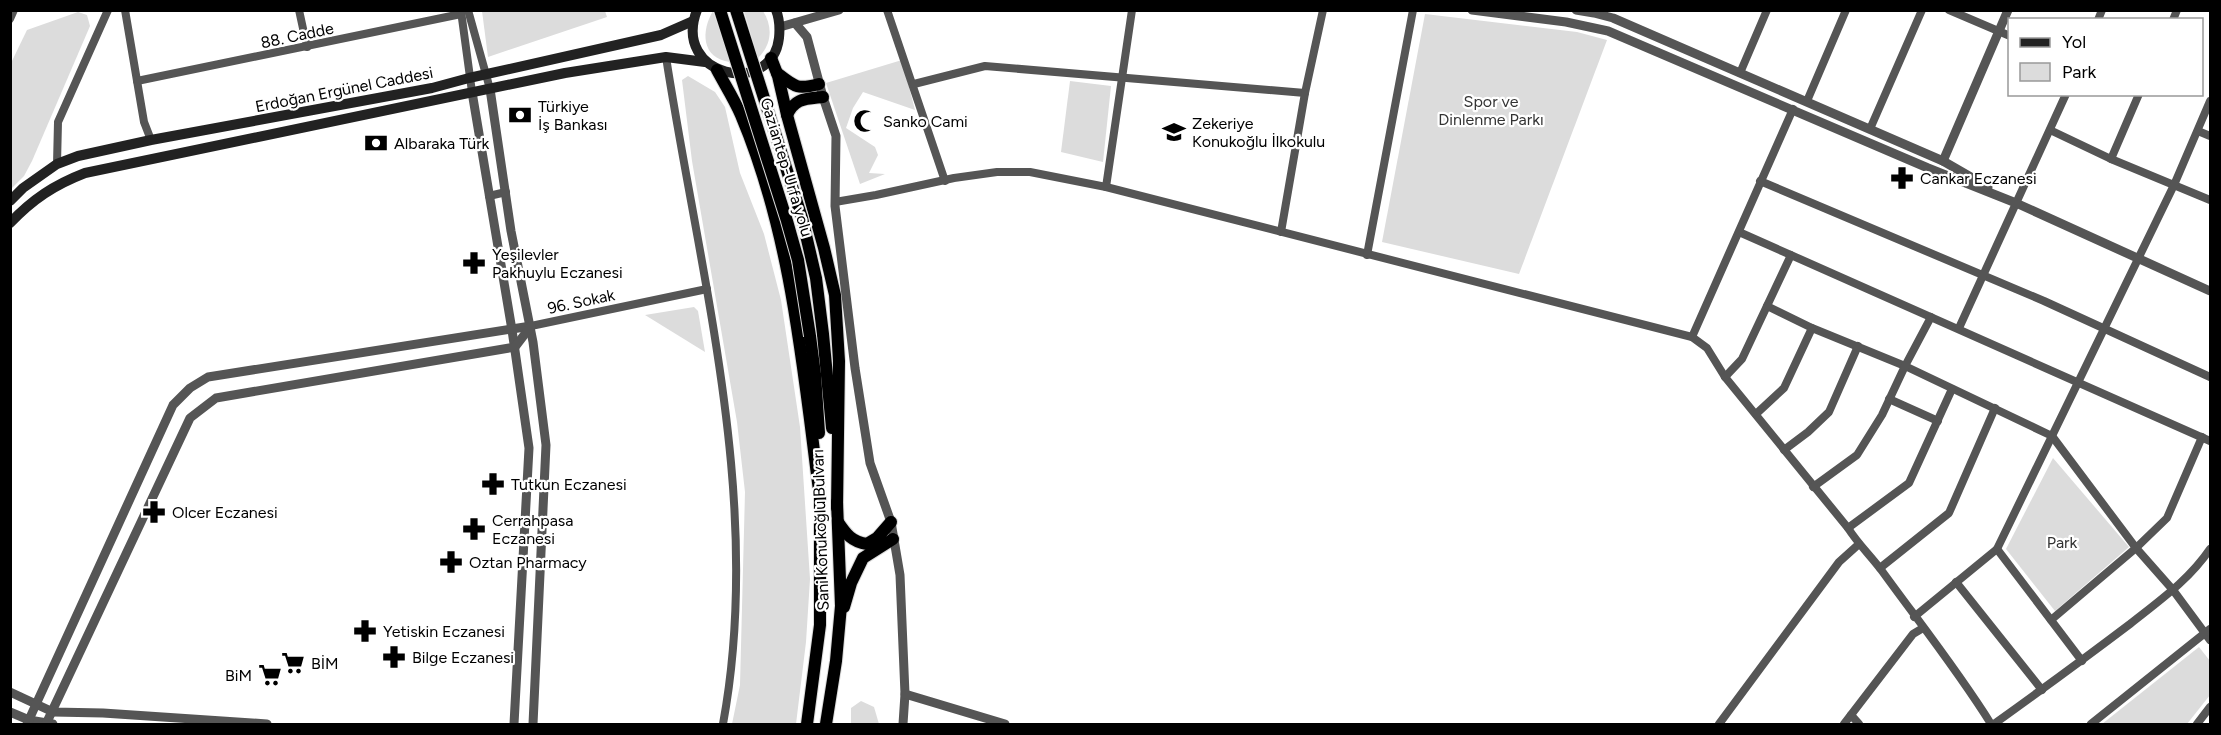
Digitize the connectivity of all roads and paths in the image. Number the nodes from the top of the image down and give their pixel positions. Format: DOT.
graph roads {
  1 [pos="14,10"];
  2 [pos="108,10"];
  3 [pos="125,10"];
  4 [pos="299,10"];
  5 [pos="720,10"];
  6 [pos="736,10"];
  7 [pos="776,10"];
  8 [pos="839,10"];
  9 [pos="887,10"];
  10 [pos="1132,10"];
  11 [pos="1323,10"];
  12 [pos="1413,10"];
  13 [pos="1472,10"];
  14 [pos="1576,10"];
  15 [pos="1767,10"];
  16 [pos="1846,10"];
  17 [pos="1922,10"];
  18 [pos="1949,10"];
  19 [pos="2008,10"];
  20 [pos="463,12"];
  21 [pos="1594,12"];
  22 [pos="695,16"];
  23 [pos="10,19"];
  24 [pos="795,23"];
  25 [pos="1592,26"];
  26 [pos="780,27"];
  27 [pos="2000,32"];
  28 [pos="2008,35"];
  29 [pos="307,47"];
  30 [pos="666,57"];
  31 [pos="771,58"];
  32 [pos="705,62"];
  33 [pos="717,70"];
  34 [pos="777,73"];
  35 [pos="1740,73"];
  36 [pos="485,74"];
  37 [pos="1122,77"];
  38 [pos="469,78"];
  39 [pos="137,81"];
  40 [pos="819,84"];
  41 [pos="914,84"];
  42 [pos="490,89"];
  43 [pos="472,92"];
  44 [pos="1305,93"];
  45 [pos="823,96"];
  46 [pos="2065,96"];
  47 [pos="2138,96"];
  48 [pos="1807,101"];
  49 [pos="2211,101"];
  50 [pos="1792,109"];
  51 [pos="302,112"];
  52 [pos="787,115"];
  53 [pos="304,127"];
  54 [pos="1870,129"];
  55 [pos="2050,130"];
  56 [pos="2198,131"];
  57 [pos="2211,136"];
  58 [pos="151,140"];
  59 [pos="158,158"];
  60 [pos="2110,159"];
  61 [pos="1943,161"];
  62 [pos="57,164"];
  63 [pos="945,181"];
  64 [pos="1760,181"];
  65 [pos="2174,185"];
  66 [pos="1106,187"];
  67 [pos="506,192"];
  68 [pos="489,196"];
  69 [pos="2211,200"];
  70 [pos="10,201"];
  71 [pos="835,202"];
  72 [pos="2016,203"];
  73 [pos="10,223"];
  74 [pos="1281,232"];
  75 [pos="1739,232"];
  76 [pos="1367,255"];
  77 [pos="1791,255"];
  78 [pos="2138,259"];
  79 [pos="1984,276"];
  80 [pos="707,289"];
  81 [pos="2211,291"];
  82 [pos="1767,306"];
  83 [pos="1931,317"];
  84 [pos="531,326"];
  85 [pos="1812,328"];
  86 [pos="1959,328"];
  87 [pos="2105,328"];
  88 [pos="512,330"];
  89 [pos="817,335"];
  90 [pos="1692,337"];
  91 [pos="1858,346"];
  92 [pos="515,347"];
  93 [pos="1905,366"];
  94 [pos="1725,377"];
  95 [pos="2211,377"];
  96 [pos="2078,383"];
  97 [pos="1952,389"];
  98 [pos="1889,399"];
  99 [pos="1995,408"];
  100 [pos="1756,414"];
  101 [pos="1938,421"];
  102 [pos="2052,436"];
  103 [pos="2202,437"];
  104 [pos="2211,441"];
  105 [pos="1784,450"];
  106 [pos="1813,487"];
  107 [pos="820,498"];
  108 [pos="837,508"];
  109 [pos="838,522"];
  110 [pos="891,522"];
  111 [pos="1848,528"];
  112 [pos="893,539"];
  113 [pos="1859,544"];
  114 [pos="1997,549"];
  115 [pos="2136,549"];
  116 [pos="2211,549"];
  117 [pos="1880,568"];
  118 [pos="1956,582"];
  119 [pos="2173,590"];
  120 [pos="1914,617"];
  121 [pos="840,619"];
  122 [pos="2051,620"];
  123 [pos="1923,628"];
  124 [pos="2209,634"];
  125 [pos="2082,661"];
  126 [pos="2042,690"];
  127 [pos="10,692"];
  128 [pos="904,694"];
  129 [pos="37,705"];
  130 [pos="2211,707"];
  131 [pos="10,712"];
  132 [pos="53,712"];
  133 [pos="1851,715"];
  134 [pos="28,722"];
  135 [pos="1721,722"];
  136 [pos="46,724"];
  137 [pos="53,724"];
  138 [pos="267,724"];
  139 [pos="514,724"];
  140 [pos="533,724"];
  141 [pos="723,724"];
  142 [pos="807,724"];
  143 [pos="826,724"];
  144 [pos="903,724"];
  145 [pos="1005,724"];
  146 [pos="1731,724"];
  147 [pos="1844,724"];
  148 [pos="1859,724"];
  149 [pos="1992,724"];
  150 [pos="2091,724"];
  151 [pos="2197,724"];
  1 -- 23 [label="street"];
  2 -- 62 [label="street"];
  3 -- 39 [label="street"];
  4 -- 29 [label="street"];
  5 -- 89 [label="highway, Gaziantep-Urfa yolu, bridge"];
  6 -- 89 [label="highway, Gaziantep-Urfa yolu, bridge"];
  7 -- 26 [label="main road"];
  8 -- 24 [label="street"];
  9 -- 41 [label="street"];
  10 -- 37 [label="street"];
  11 -- 44 [label="street"];
  12 -- 76 [label="street"];
  13 -- 25 [label="street"];
  14 -- 21 [label="street"];
  15 -- 35 [label="street"];
  16 -- 48 [label="street"];
  17 -- 54 [label="street"];
  18 -- 27 [label="street"];
  19 -- 27 [label="street"];
  20 -- 29 [label="street, 88. Cadde"];
  20 -- 36 [label="street"];
  20 -- 38 [label="street"];
  21 -- 25 [label="street"];
  21 -- 35 [label="street"];
  22 -- 32 [label="main road"];
  22 -- 36 [label="main road, Erdoğan Ergünel Caddesi"];
  24 -- 26 [label="street"];
  24 -- 40 [label="street"];
  25 -- 50 [label="street"];
  26 -- 31 [label="main road"];
  27 -- 28 [label="street"];
  27 -- 61 [label="street"];
  29 -- 39 [label="street, 88. Cadde"];
  30 -- 32 [label="main road"];
  30 -- 42 [label="main road"];
  30 -- 80 [label="street"];
  31 -- 33 [label="main road"];
  31 -- 34 [label="highway"];
  32 -- 33 [label="main road"];
  33 -- 107 [label="highway"];
  34 -- 40 [label="highway"];
  34 -- 52 [label="highway"];
  35 -- 48 [label="street"];
  36 -- 38 [label="main road, Erdoğan Ergünel Caddesi"];
  36 -- 42 [label="street"];
  37 -- 41 [label="street"];
  37 -- 44 [label="street"];
  37 -- 66 [label="street"];
  38 -- 43 [label="street"];
  38 -- 51 [label="main road, Erdoğan Ergünel Caddesi"];
  39 -- 58 [label="street"];
  40 -- 45 [label="street"];
  41 -- 63 [label="street"];
  42 -- 43 [label="main road"];
  42 -- 67 [label="street"];
  43 -- 53 [label="main road"];
  43 -- 68 [label="street"];
  44 -- 74 [label="street"];
  45 -- 52 [label="highway"];
  45 -- 71 [label="street"];
  46 -- 55 [label="street"];
  47 -- 60 [label="street"];
  48 -- 54 [label="street"];
  49 -- 56 [label="street"];
  50 -- 64 [label="street"];
  50 -- 72 [label="street"];
  51 -- 53 [label="main road"];
  51 -- 58 [label="main road, Erdoğan Ergünel Caddesi"];
  52 -- 108 [label="highway"];
  53 -- 59 [label="main road"];
  54 -- 61 [label="street"];
  55 -- 60 [label="street"];
  55 -- 72 [label="street"];
  56 -- 57 [label="street"];
  56 -- 65 [label="street"];
  58 -- 59 [label="main road"];
  58 -- 62 [label="main road, Erdoğan Ergünel Caddesi"];
  59 -- 73 [label="main road"];
  60 -- 65 [label="street"];
  61 -- 72 [label="street"];
  62 -- 70 [label="main road, Erdoğan Ergünel Caddesi"];
  63 -- 66 [label="street"];
  63 -- 71 [label="street"];
  64 -- 75 [label="street"];
  64 -- 79 [label="street"];
  65 -- 69 [label="street"];
  65 -- 78 [label="street"];
  66 -- 74 [label="street"];
  67 -- 68 [label="street"];
  67 -- 84 [label="street"];
  68 -- 88 [label="street"];
  71 -- 110 [label="street"];
  72 -- 78 [label="street"];
  72 -- 79 [label="street"];
  74 -- 76 [label="street"];
  75 -- 77 [label="street"];
  75 -- 90 [label="street"];
  76 -- 90 [label="street"];
  77 -- 82 [label="street"];
  77 -- 83 [label="street"];
  78 -- 81 [label="street"];
  78 -- 87 [label="street"];
  79 -- 86 [label="street"];
  79 -- 87 [label="street"];
  80 -- 84 [label="street, 96. Sokak"];
  80 -- 141 [label="street"];
  82 -- 85 [label="street"];
  82 -- 94 [label="street"];
  83 -- 86 [label="street"];
  83 -- 93 [label="street"];
  84 -- 88 [label="street"];
  84 -- 92 [label="street"];
  84 -- 140 [label="street"];
  85 -- 91 [label="street"];
  85 -- 100 [label="street"];
  86 -- 96 [label="street"];
  87 -- 95 [label="street"];
  87 -- 96 [label="street"];
  88 -- 92 [label="street"];
  88 -- 129 [label="street"];
  89 -- 107 [label="highway, Sani Konukoğlu Bulvarı"];
  89 -- 108 [label="highway, Sani Konukoğlu Bulvarı"];
  90 -- 94 [label="street"];
  91 -- 93 [label="street"];
  91 -- 105 [label="street"];
  92 -- 132 [label="street"];
  92 -- 139 [label="street"];
  93 -- 97 [label="street"];
  93 -- 98 [label="street"];
  94 -- 100 [label="street"];
  96 -- 102 [label="street"];
  96 -- 103 [label="street"];
  97 -- 99 [label="street"];
  97 -- 101 [label="street"];
  98 -- 101 [label="street"];
  98 -- 106 [label="street"];
  99 -- 102 [label="street"];
  99 -- 117 [label="street"];
  100 -- 105 [label="street"];
  101 -- 111 [label="street"];
  102 -- 114 [label="street"];
  102 -- 115 [label="street"];
  103 -- 104 [label="street"];
  103 -- 115 [label="street"];
  105 -- 106 [label="street"];
  106 -- 111 [label="street"];
  107 -- 142 [label="highway, Sani Konukoğlu Bulvarı"];
  108 -- 109 [label="highway, Sani Konukoğlu Bulvarı"];
  109 -- 110 [label="highway"];
  109 -- 121 [label="highway, Sani Konukoğlu Bulvarı"];
  110 -- 112 [label="street"];
  111 -- 113 [label="street"];
  112 -- 121 [label="highway"];
  112 -- 128 [label="street"];
  113 -- 117 [label="street"];
  113 -- 135 [label="street"];
  114 -- 118 [label="street"];
  114 -- 122 [label="street"];
  115 -- 119 [label="street"];
  115 -- 122 [label="street"];
  116 -- 119 [label="street"];
  117 -- 120 [label="street"];
  118 -- 120 [label="street"];
  118 -- 126 [label="street"];
  119 -- 124 [label="street"];
  119 -- 125 [label="street"];
  120 -- 123 [label="street"];
  121 -- 143 [label="highway, Sani Konukoğlu Bulvarı"];
  122 -- 125 [label="street"];
  123 -- 133 [label="street"];
  123 -- 149 [label="street"];
  124 -- 150 [label="street"];
  125 -- 126 [label="street"];
  126 -- 149 [label="street"];
  127 -- 129 [label="street"];
  128 -- 144 [label="street"];
  128 -- 145 [label="street"];
  129 -- 132 [label="street"];
  129 -- 134 [label="street"];
  130 -- 151 [label="street"];
  131 -- 134 [label="street"];
  132 -- 136 [label="street"];
  132 -- 138 [label="street"];
  133 -- 147 [label="street"];
  133 -- 148 [label="street"];
  134 -- 136 [label="street"];
  135 -- 146 [label="street"];
  136 -- 137 [label="street"];
}
